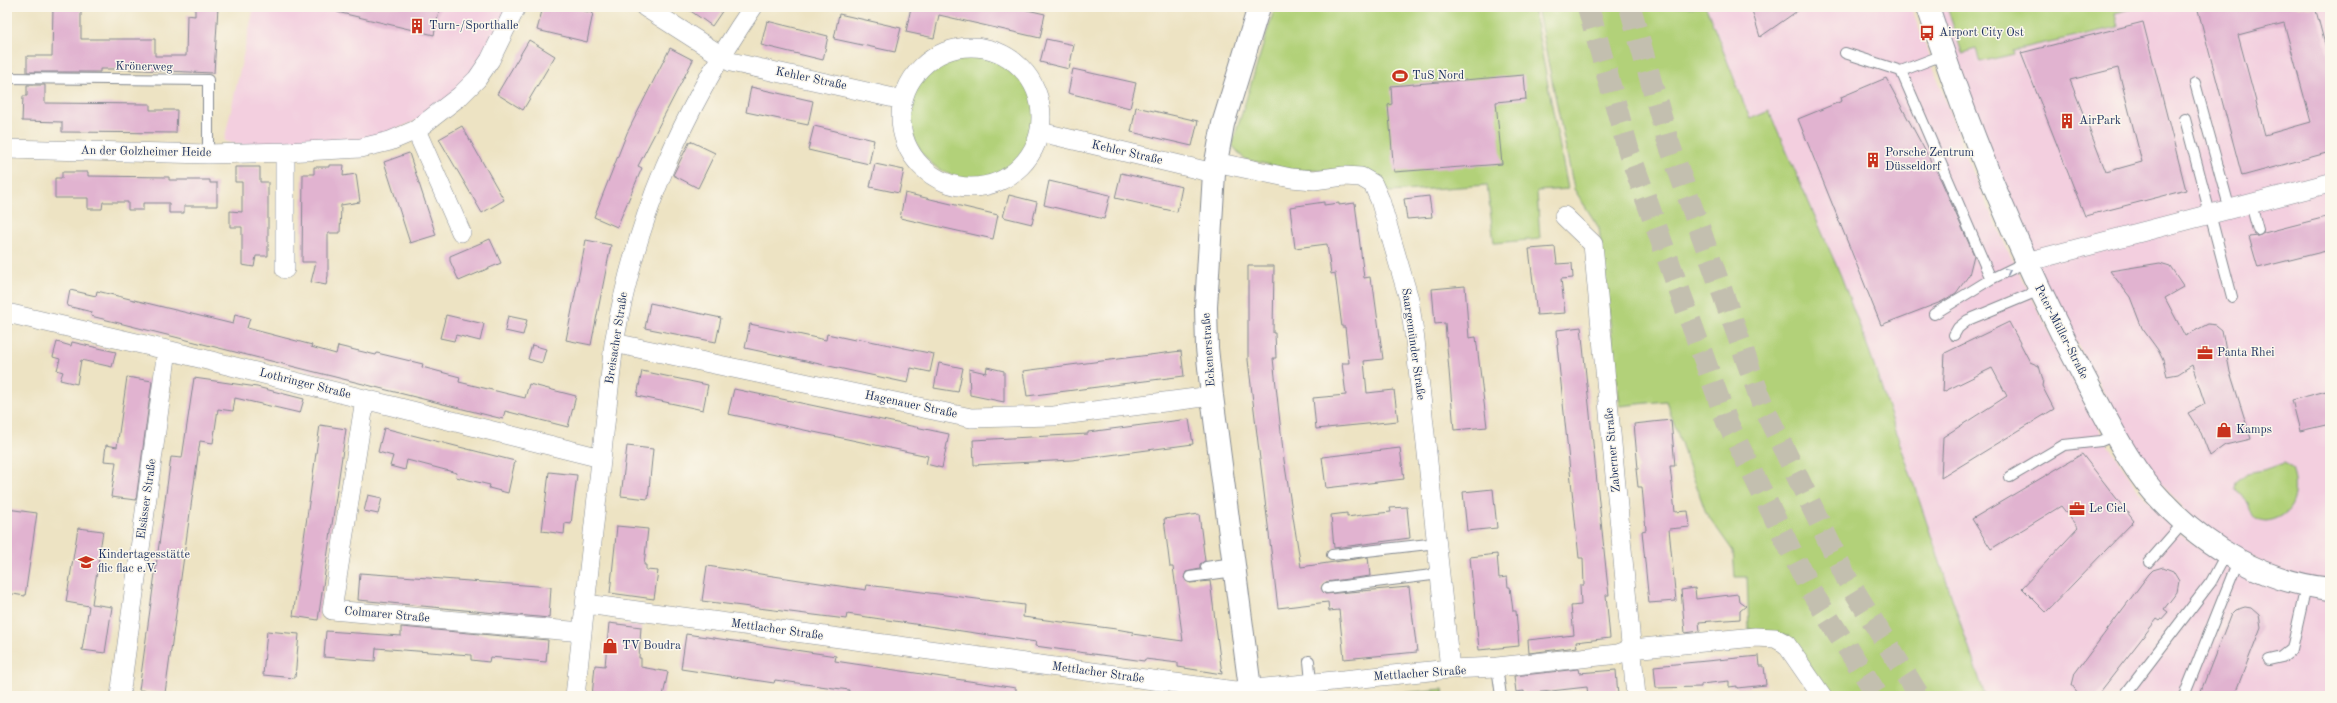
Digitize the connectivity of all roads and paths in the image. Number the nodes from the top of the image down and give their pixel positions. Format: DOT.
graph roads {
  1 [pos="516,7"];
  2 [pos="645,7"];
  3 [pos="753,7"];
  4 [pos="1259,7"];
  5 [pos="1928,7"];
  6 [pos="1845,53"];
  7 [pos="721,54"];
  8 [pos="1943,55"];
  9 [pos="1901,71"];
  10 [pos="7,78"];
  11 [pos="2195,83"];
  12 [pos="903,100"];
  13 [pos="2185,119"];
  14 [pos="416,130"];
  15 [pos="1040,132"];
  16 [pos="7,150"];
  17 [pos="286,152"];
  18 [pos="208,154"];
  19 [pos="1215,168"];
  20 [pos="2330,183"];
  21 [pos="2251,204"];
  22 [pos="2230,210"];
  23 [pos="2210,215"];
  24 [pos="1564,216"];
  25 [pos="2258,230"];
  26 [pos="461,232"];
  27 [pos="2026,262"];
  28 [pos="285,270"];
  29 [pos="1990,279"];
  30 [pos="2040,290"];
  31 [pos="2232,298"];
  32 [pos="7,313"];
  33 [pos="1934,314"];
  34 [pos="1954,336"];
  35 [pos="614,343"];
  36 [pos="167,350"];
  37 [pos="1212,396"];
  38 [pos="365,399"];
  39 [pos="2115,435"];
  40 [pos="601,458"];
  41 [pos="2010,478"];
  42 [pos="2184,522"];
  43 [pos="1437,543"];
  44 [pos="1332,555"];
  45 [pos="2232,558"];
  46 [pos="2149,562"];
  47 [pos="1206,566"];
  48 [pos="1234,567"];
  49 [pos="1440,574"];
  50 [pos="1190,577"];
  51 [pos="2306,586"];
  52 [pos="1327,588"];
  53 [pos="2330,590"];
  54 [pos="586,604"];
  55 [pos="582,632"];
  56 [pos="1632,649"];
  57 [pos="2269,660"];
  58 [pos="1309,661"];
  59 [pos="1497,668"];
  60 [pos="1450,669"];
  61 [pos="1311,682"];
  62 [pos="1250,693"];
  63 [pos="120,696"];
  64 [pos="575,696"];
  65 [pos="1501,696"];
  66 [pos="1636,696"];
  67 [pos="1822,696"];
  68 [pos="2124,696"];
  69 [pos="2184,696"];
  1 -- 14 [label="street, An der Golzheimer Heide"];
  2 -- 7 [label="street"];
  3 -- 7 [label="street, Breisacher Straße"];
  4 -- 19 [label="street, Eckenerstraße"];
  5 -- 8 [label="street, Peter-Müller-Straße"];
  6 -- 9 [label="lane"];
  7 -- 12 [label="street, Kehler Straße"];
  7 -- 35 [label="street, Breisacher Straße"];
  8 -- 9 [label="lane"];
  8 -- 27 [label="street, Peter-Müller-Straße"];
  9 -- 29 [label="lane"];
  10 -- 18 [label="lane, Krönerweg"];
  11 -- 22 [label="lane"];
  12 -- 15 [label="street"];
  12 -- 15 [label="street"];
  13 -- 23 [label="lane"];
  14 -- 17 [label="street, An der Golzheimer Heide"];
  14 -- 26 [label="street"];
  15 -- 19 [label="street, Kehler Straße"];
  16 -- 18 [label="street, An der Golzheimer Heide"];
  17 -- 18 [label="street, An der Golzheimer Heide"];
  17 -- 28 [label="street"];
  19 -- 37 [label="street, Eckenerstraße"];
  19 -- 43 [label="street, Saargemünder Straße"];
  20 -- 21 [label="street"];
  21 -- 22 [label="street"];
  21 -- 25 [label="lane"];
  22 -- 23 [label="street"];
  23 -- 27 [label="street"];
  23 -- 31 [label="lane"];
  24 -- 56 [label="street, Zaberner Straße"];
  29 -- 27 [label="lane, one-way"];
  27 -- 30 [label="street, Peter-Müller-Straße"];
  29 -- 33 [label="lane"];
  30 -- 34 [label="lane"];
  30 -- 39 [label="street, Peter-Müller-Straße"];
  32 -- 36 [label="street, Lothringer Straße"];
  35 -- 37 [label="street, Hagenauer Straße"];
  35 -- 40 [label="street, Breisacher Straße"];
  36 -- 38 [label="street, Lothringer Straße"];
  36 -- 63 [label="street, Elsässer Straße"];
  37 -- 48 [label="street, Eckenerstraße"];
  38 -- 40 [label="street, Lothringer Straße"];
  38 -- 55 [label="street, Colmarer Straße"];
  39 -- 41 [label="lane"];
  39 -- 42 [label="street, Peter-Müller-Straße"];
  40 -- 54 [label="street, Breisacher Straße"];
  42 -- 45 [label="street, Peter-Müller-Straße"];
  42 -- 46 [label="lane"];
  43 -- 44 [label="lane"];
  43 -- 49 [label="street, Saargemünder Straße"];
  45 -- 51 [label="street, Peter-Müller-Straße"];
  45 -- 68 [label="lane"];
  45 -- 69 [label="lane"];
  47 -- 48 [label="lane"];
  48 -- 50 [label="lane"];
  48 -- 62 [label="street, Eckenerstraße"];
  49 -- 52 [label="lane"];
  49 -- 60 [label="street, Saargemünder Straße"];
  51 -- 53 [label="street, Peter-Müller-Straße"];
  51 -- 57 [label="lane"];
  54 -- 55 [label="street, Breisacher Straße"];
  54 -- 62 [label="street, Mettlacher Straße"];
  55 -- 64 [label="street, Breisacher Straße"];
  56 -- 59 [label="street, Mettlacher Straße"];
  56 -- 66 [label="street, Zaberner Straße"];
  56 -- 67 [label="street, Mettlacher Straße"];
  58 -- 61 [label="lane"];
  59 -- 60 [label="street, Mettlacher Straße"];
  59 -- 65 [label="lane"];
  60 -- 61 [label="street, Mettlacher Straße"];
  61 -- 62 [label="street, Mettlacher Straße"];
}
